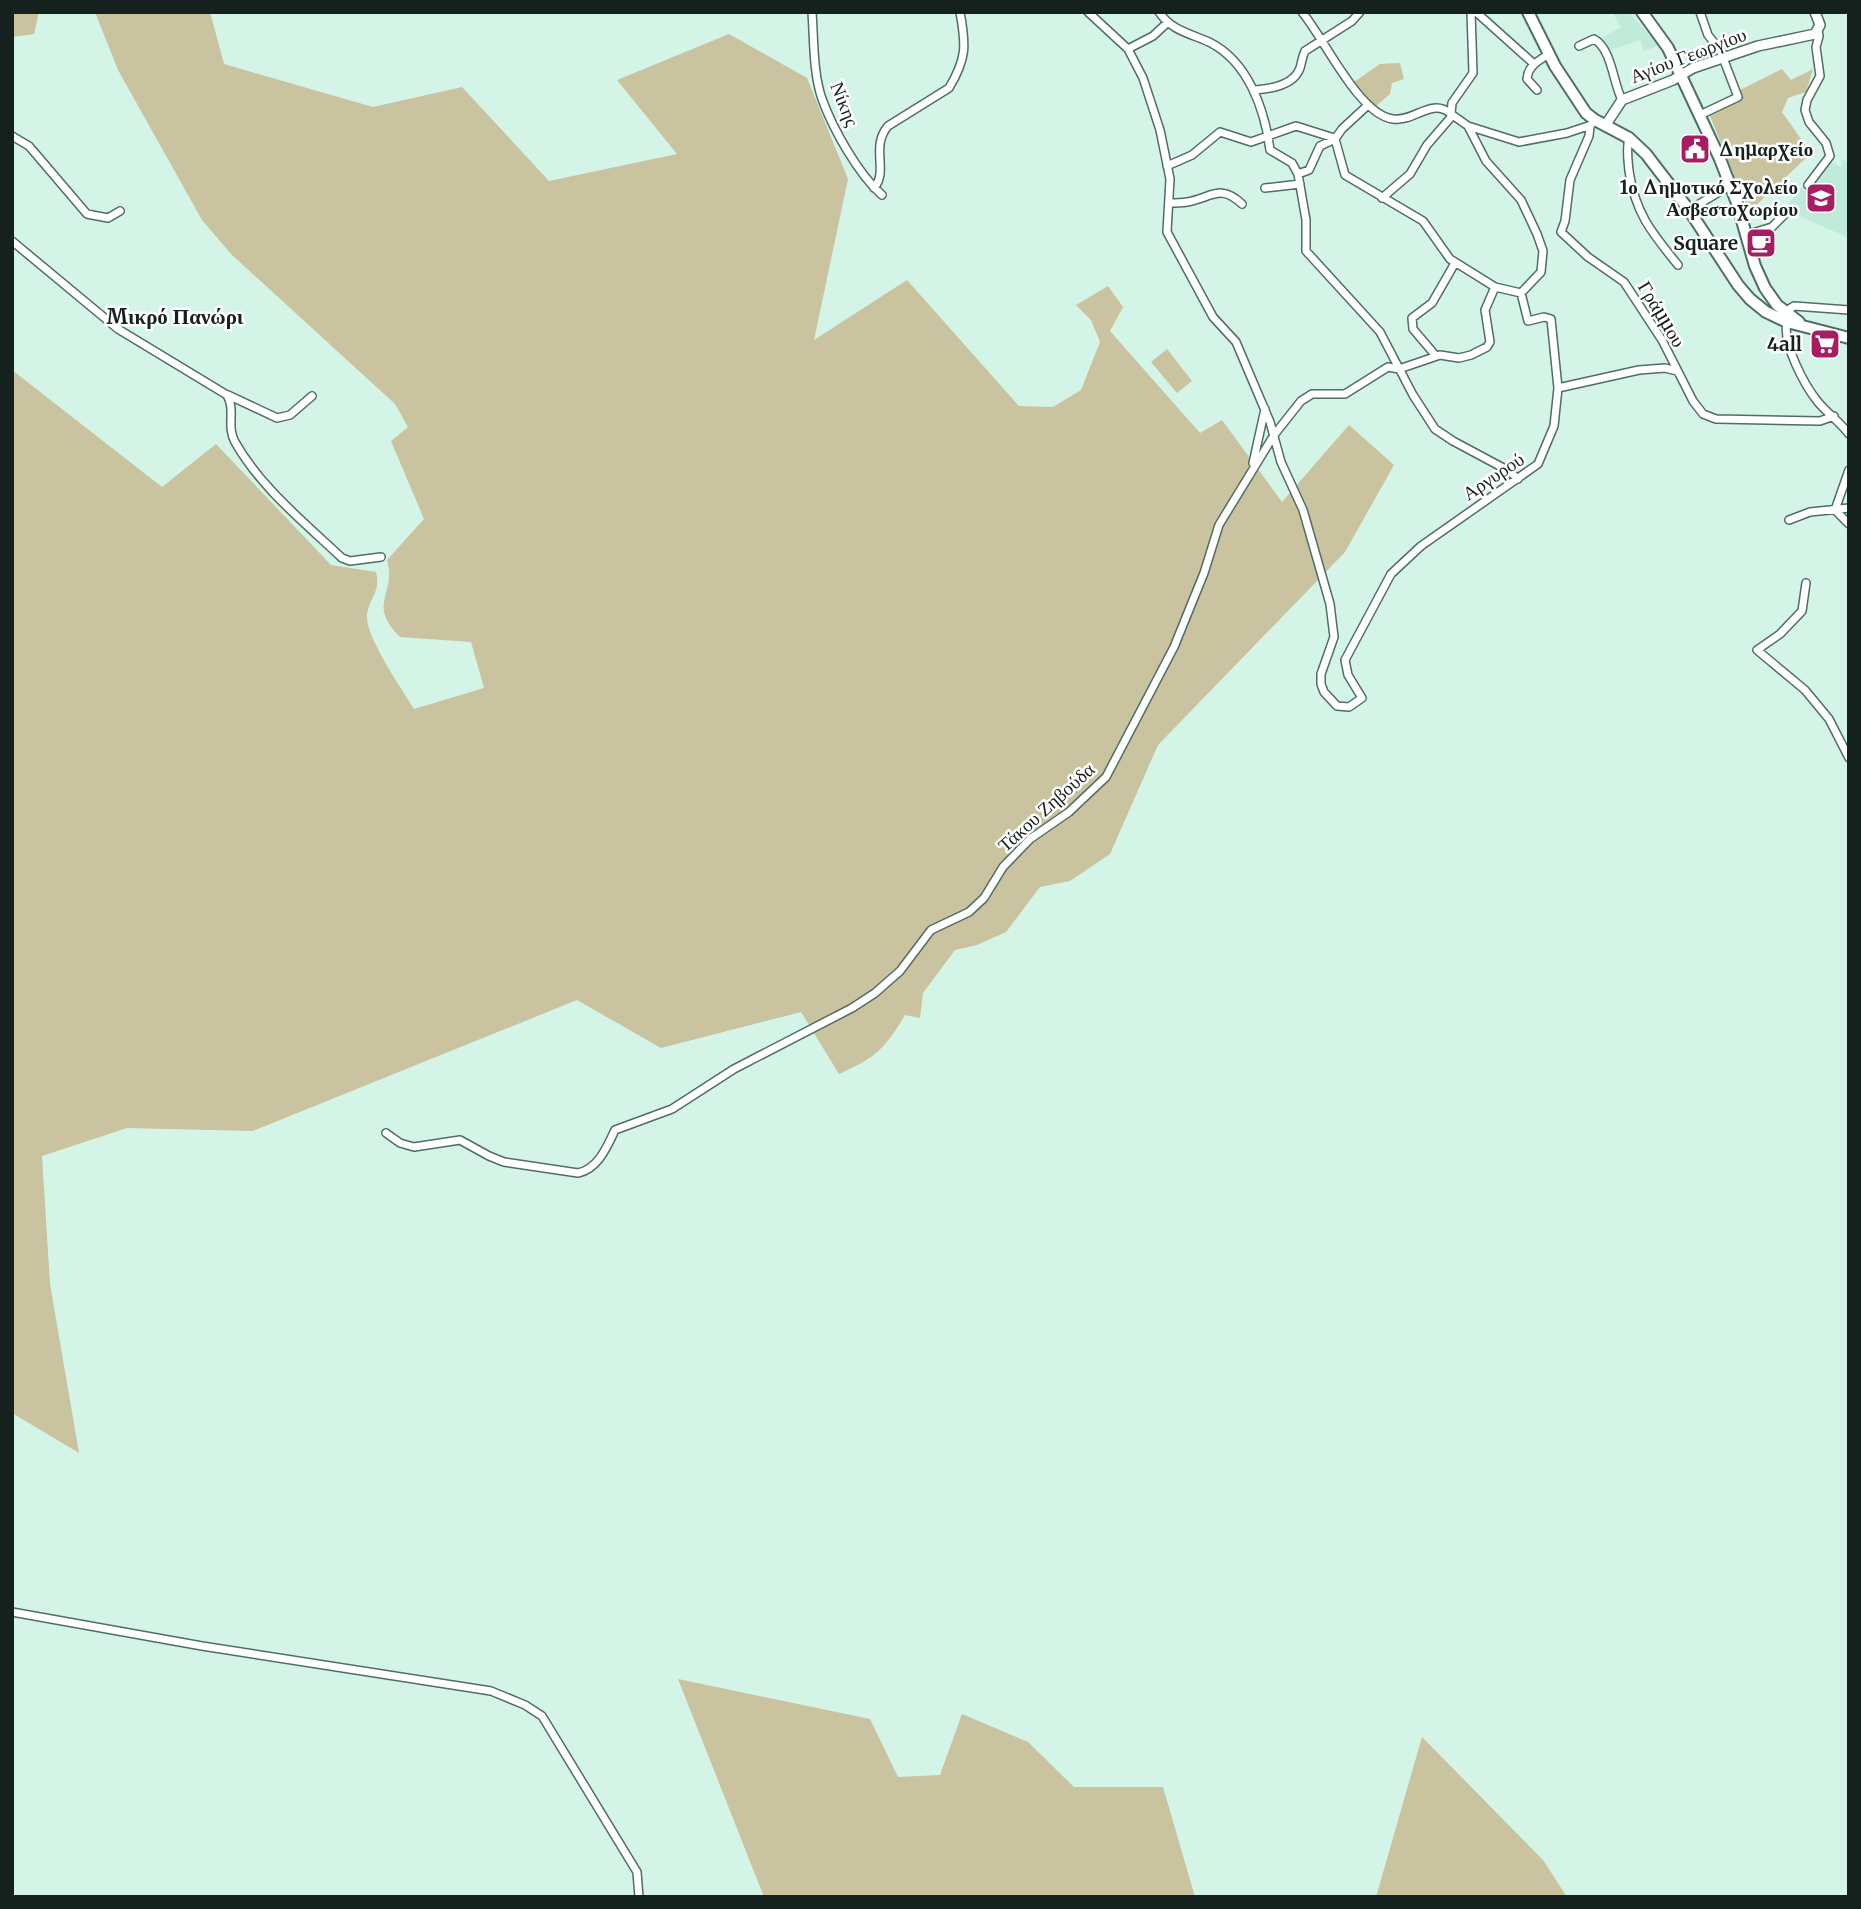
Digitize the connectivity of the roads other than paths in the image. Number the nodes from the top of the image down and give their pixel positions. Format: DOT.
graph roads {
  1 [pos="812,12"];
  2 [pos="960,12"];
  3 [pos="1088,12"];
  4 [pos="1159,12"];
  5 [pos="1302,12"];
  6 [pos="1360,12"];
  7 [pos="1474,12"];
  8 [pos="1528,12"];
  9 [pos="1642,12"];
  10 [pos="1700,12"];
  11 [pos="1815,12"];
  12 [pos="1167,23"];
  13 [pos="1818,30"];
  14 [pos="1322,39"];
  15 [pos="1579,46"];
  16 [pos="1128,49"];
  17 [pos="1549,54"];
  18 [pos="1723,57"];
  19 [pos="1534,64"];
  20 [pos="1682,74"];
  21 [pos="1255,90"];
  22 [pos="1536,90"];
  23 [pos="1622,100"];
  24 [pos="1368,105"];
  25 [pos="1451,114"];
  26 [pos="1700,115"];
  27 [pos="1597,124"];
  28 [pos="1468,126"];
  29 [pos="12,136"];
  30 [pos="1268,136"];
  31 [pos="1629,138"];
  32 [pos="1335,139"];
  33 [pos="1167,166"];
  34 [pos="1298,174"];
  35 [pos="1300,184"];
  36 [pos="1731,185"];
  37 [pos="1808,185"];
  38 [pos="874,188"];
  39 [pos="1265,188"];
  40 [pos="882,195"];
  41 [pos="1382,198"];
  42 [pos="1168,203"];
  43 [pos="1242,204"];
  44 [pos="1689,210"];
  45 [pos="120,211"];
  46 [pos="1788,211"];
  47 [pos="1746,234"];
  48 [pos="12,242"];
  49 [pos="1455,263"];
  50 [pos="1678,265"];
  51 [pos="1495,287"];
  52 [pos="1521,293"];
  53 [pos="1772,300"];
  54 [pos="1755,304"];
  55 [pos="1849,310"];
  56 [pos="1786,317"];
  57 [pos="1849,338"];
  58 [pos="1436,356"];
  59 [pos="1399,369"];
  60 [pos="1677,371"];
  61 [pos="1558,388"];
  62 [pos="227,395"];
  63 [pos="312,396"];
  64 [pos="1265,409"];
  65 [pos="1834,416"];
  66 [pos="1849,434"];
  67 [pos="1274,435"];
  68 [pos="1252,469"];
  69 [pos="1849,470"];
  70 [pos="1518,479"];
  71 [pos="1849,508"];
  72 [pos="1835,510"];
  73 [pos="1789,520"];
  74 [pos="1849,524"];
  75 [pos="381,557"];
  76 [pos="1806,583"];
  77 [pos="1849,758"];
  78 [pos="386,1133"];
  79 [pos="12,1612"];
  80 [pos="639,1897"];
  1 -- 38 [label="street, Νίκης"];
  2 -- 38 [label="street"];
  3 -- 16 [label="street"];
  4 -- 12 [label="street"];
  5 -- 14 [label="street"];
  6 -- 14 [label="street"];
  7 -- 19 [label="street"];
  7 -- 25 [label="street"];
  8 -- 17 [label="main road"];
  9 -- 20 [label="main road"];
  10 -- 18 [label="street"];
  11 -- 13 [label="street"];
  12 -- 16 [label="street"];
  12 -- 21 [label="street"];
  13 -- 18 [label="street, Αγίου Γεωργίου"];
  13 -- 37 [label="street"];
  14 -- 21 [label="street"];
  14 -- 24 [label="street"];
  15 -- 23 [label="street"];
  16 -- 33 [label="street"];
  17 -- 19 [label="street"];
  17 -- 27 [label="main road"];
  18 -- 20 [label="street, Αγίου Γεωργίου"];
  18 -- 26 [label="street"];
  19 -- 22 [label="street"];
  20 -- 23 [label="street, Αγίου Γεωργίου"];
  20 -- 26 [label="main road"];
  21 -- 30 [label="street"];
  23 -- 27 [label="street, Αγίου Γεωργίου"];
  24 -- 25 [label="street"];
  24 -- 32 [label="street"];
  25 -- 28 [label="street"];
  25 -- 41 [label="street"];
  26 -- 36 [label="main road"];
  27 -- 28 [label="street"];
  27 -- 31 [label="main road"];
  27 -- 60 [label="street, Γράμμου"];
  28 -- 52 [label="street"];
  29 -- 45 [label="street"];
  30 -- 32 [label="street"];
  30 -- 33 [label="street"];
  30 -- 34 [label="street"];
  31 -- 44 [label="main road"];
  31 -- 50 [label="street"];
  32 -- 34 [label="street"];
  32 -- 41 [label="street"];
  33 -- 42 [label="street"];
  34 -- 35 [label="street"];
  35 -- 39 [label="street"];
  35 -- 59 [label="street"];
  36 -- 44 [label="street"];
  36 -- 47 [label="main road"];
  38 -- 40 [label="street, Νίκης"];
  41 -- 49 [label="street"];
  42 -- 43 [label="street"];
  42 -- 64 [label="street"];
  44 -- 54 [label="main road"];
  46 -- 47 [label="street"];
  47 -- 53 [label="main road"];
  48 -- 62 [label="street"];
  49 -- 51 [label="street"];
  49 -- 58 [label="street"];
  51 -- 52 [label="street"];
  51 -- 58 [label="street, Τάκου Ζηβούδα"];
  52 -- 61 [label="street, Αργυρού"];
  53 -- 54 [label="main road"];
  53 -- 56 [label="main road"];
  54 -- 56 [label="main road"];
  55 -- 56 [label="street"];
  56 -- 57 [label="main road"];
  56 -- 65 [label="street"];
  58 -- 59 [label="street, Τάκου Ζηβούδα"];
  59 -- 67 [label="street, Τάκου Ζηβούδα"];
  59 -- 70 [label="street"];
  60 -- 61 [label="street"];
  60 -- 65 [label="street, Γράμμου"];
  61 -- 70 [label="street, Αργυρού"];
  62 -- 63 [label="street"];
  62 -- 75 [label="street"];
  64 -- 67 [label="street"];
  64 -- 68 [label="street"];
  65 -- 66 [label="street"];
  67 -- 68 [label="street, Τάκου Ζηβούδα"];
  67 -- 70 [label="street, Αργυρού"];
  68 -- 78 [label="street, Τάκου Ζηβούδα"];
  69 -- 72 [label="street"];
  71 -- 72 [label="street"];
  72 -- 73 [label="street"];
  72 -- 74 [label="street"];
  76 -- 77 [label="street"];
  79 -- 80 [label="street"];
}
